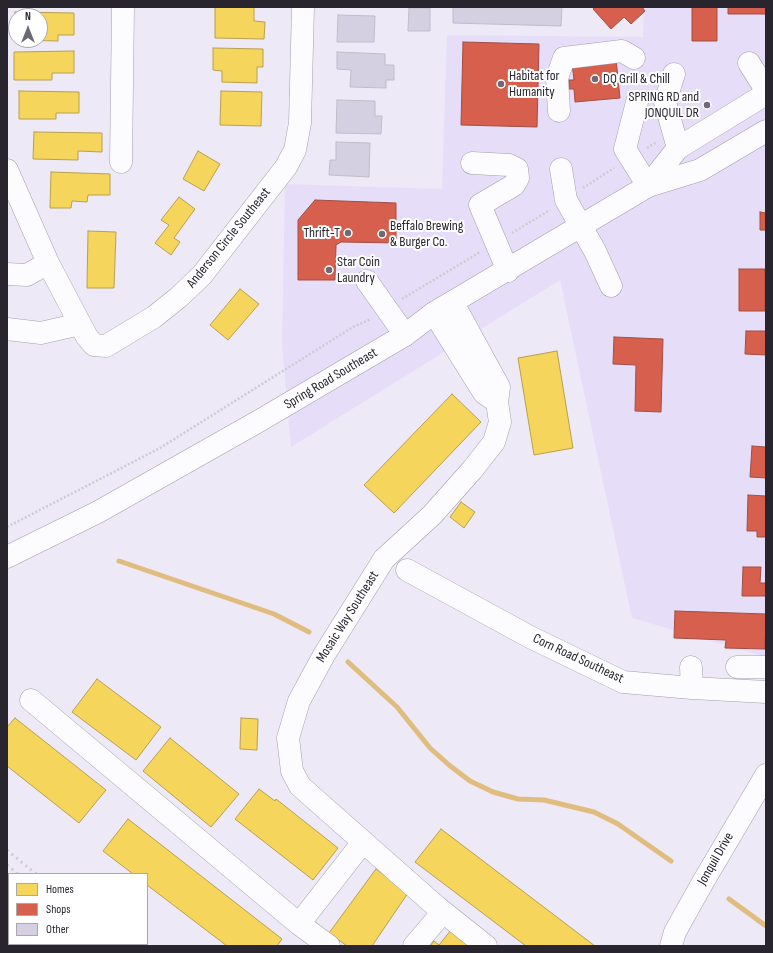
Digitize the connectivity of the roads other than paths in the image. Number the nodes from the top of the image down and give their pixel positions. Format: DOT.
graph roads {
  1 [pos="123,7"];
  2 [pos="302,7"];
  3 [pos="634,58"];
  4 [pos="749,63"];
  5 [pos="674,74"];
  6 [pos="766,90"];
  7 [pos="766,94"];
  8 [pos="637,102"];
  9 [pos="559,111"];
  10 [pos="766,132"];
  11 [pos="678,148"];
  12 [pos="121,162"];
  13 [pos="472,163"];
  14 [pos="561,169"];
  15 [pos="7,170"];
  16 [pos="648,186"];
  17 [pos="576,220"];
  18 [pos="48,263"];
  19 [pos="508,271"];
  20 [pos="7,274"];
  21 [pos="367,281"];
  22 [pos="611,286"];
  23 [pos="453,303"];
  24 [pos="434,313"];
  25 [pos="80,324"];
  26 [pos="7,329"];
  27 [pos="405,335"];
  28 [pos="498,402"];
  29 [pos="7,557"];
  30 [pos="407,570"];
  31 [pos="691,667"];
  32 [pos="737,667"];
  33 [pos="766,667"];
  34 [pos="692,688"];
  35 [pos="766,692"];
  36 [pos="31,700"];
  37 [pos="766,775"];
  38 [pos="363,842"];
  39 [pos="443,912"];
  40 [pos="300,924"];
  41 [pos="329,946"];
  42 [pos="414,946"];
  43 [pos="486,946"];
  44 [pos="671,946"];
  1 -- 12 [label="street"];
  2 -- 25 [label="street, Anderson Circle Southeast"];
  3 -- 9 [label="street"];
  4 -- 6 [label="street"];
  5 -- 11 [label="street"];
  7 -- 11 [label="street, Spring Road Southeast"];
  8 -- 16 [label="street"];
  10 -- 16 [label="street, Spring Road Southeast"];
  11 -- 16 [label="street, Spring Road Southeast"];
  13 -- 19 [label="street"];
  14 -- 17 [label="street"];
  15 -- 18 [label="street, Anderson Circle Southeast"];
  16 -- 17 [label="street, Spring Road Southeast"];
  17 -- 19 [label="street, Spring Road Southeast"];
  17 -- 22 [label="street"];
  18 -- 20 [label="street"];
  18 -- 25 [label="street, Anderson Circle Southeast"];
  19 -- 23 [label="street, Spring Road Southeast"];
  21 -- 27 [label="street"];
  23 -- 24 [label="street, Spring Road Southeast"];
  23 -- 28 [label="street, Mosaic Way Southeast"];
  24 -- 27 [label="street, Spring Road Southeast"];
  24 -- 28 [label="street"];
  25 -- 26 [label="street"];
  27 -- 29 [label="street, Spring Road Southeast"];
  28 -- 38 [label="street, Mosaic Way Southeast"];
  30 -- 34 [label="street, Corn Road Southeast"];
  31 -- 34 [label="street"];
  32 -- 33 [label="street"];
  34 -- 35 [label="street, Corn Road Southeast"];
  36 -- 40 [label="street"];
  37 -- 44 [label="street, Jonquil Drive"];
  38 -- 39 [label="street, Mosaic Way Southeast"];
  38 -- 40 [label="street"];
  39 -- 42 [label="street"];
  39 -- 43 [label="street, Mosaic Way Southeast"];
  40 -- 41 [label="street"];
}
